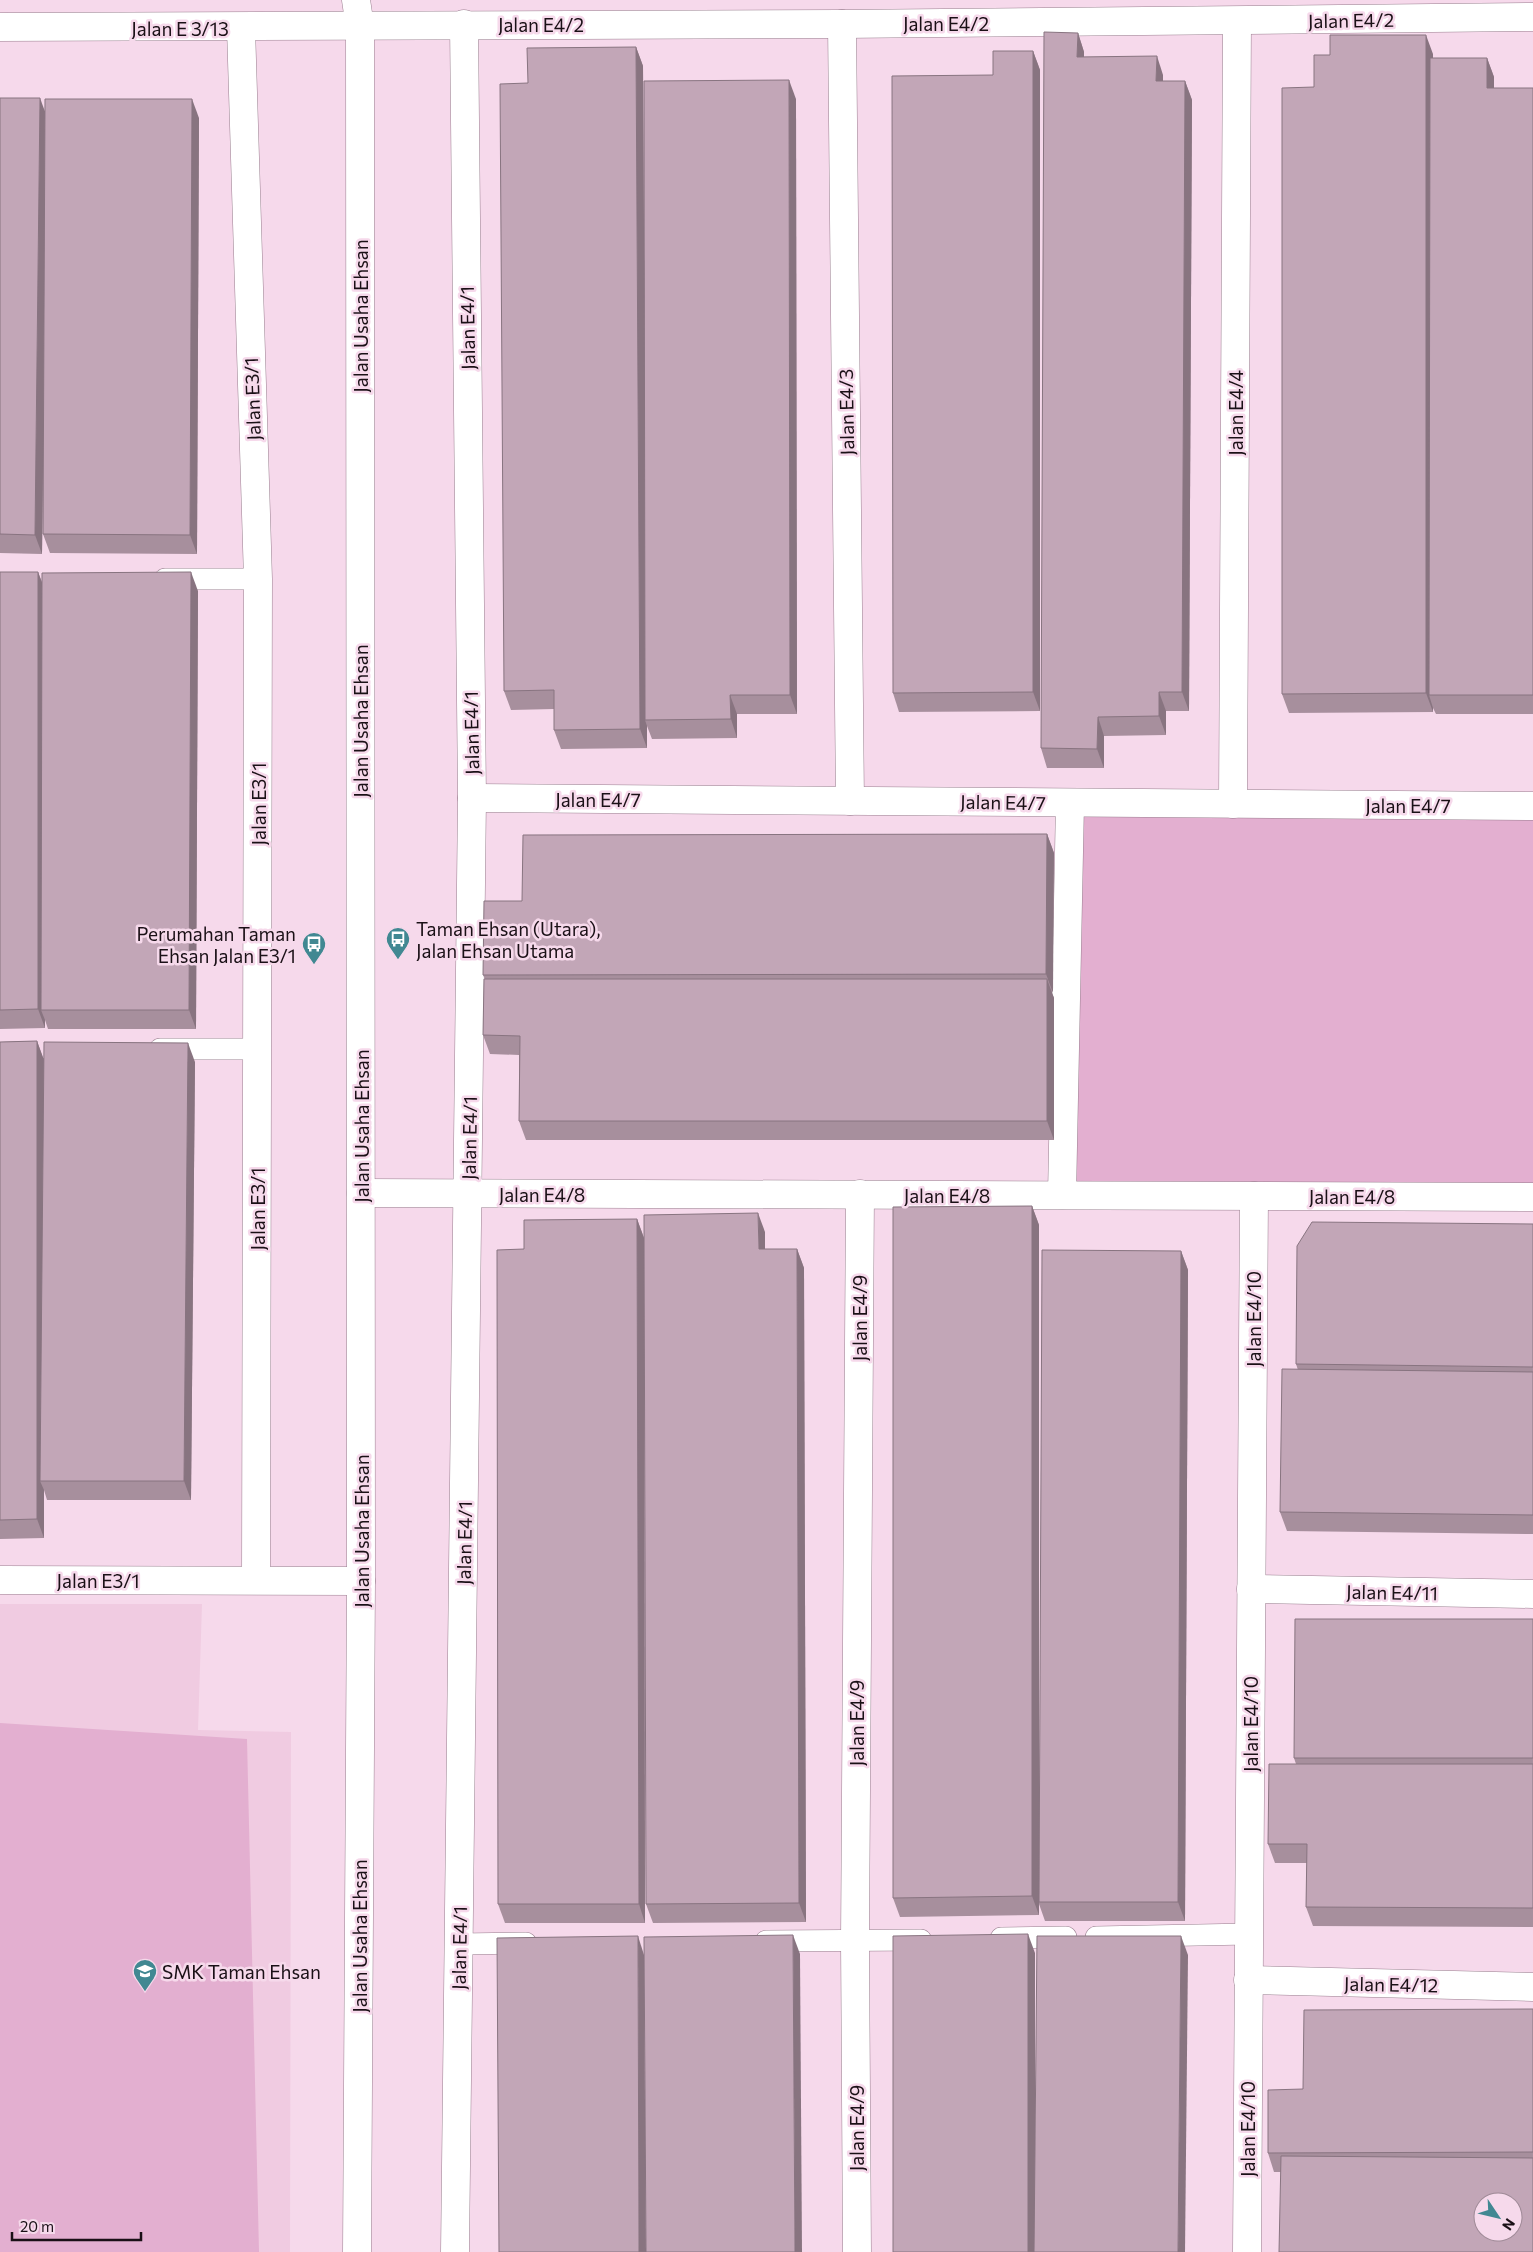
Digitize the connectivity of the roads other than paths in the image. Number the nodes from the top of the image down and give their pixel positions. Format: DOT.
graph roads {
  1 [pos="356,0"];
  2 [pos="1533,17"];
  3 [pos="1237,21"];
  4 [pos="464,24"];
  5 [pos="842,24"];
  6 [pos="360,27"];
  7 [pos="0,28"];
  8 [pos="241,28"];
  9 [pos="149,579"];
  10 [pos="258,579"];
  11 [pos="472,798"];
  12 [pos="850,801"];
  13 [pos="1070,803"];
  14 [pos="1233,804"];
  15 [pos="1533,806"];
  16 [pos="139,1049"];
  17 [pos="257,1049"];
  18 [pos="361,1193"];
  19 [pos="468,1194"];
  20 [pos="860,1194"];
  21 [pos="1062,1195"];
  22 [pos="1254,1196"];
  23 [pos="1533,1197"];
  24 [pos="0,1580"];
  25 [pos="256,1580"];
  26 [pos="361,1581"];
  27 [pos="1251,1589"];
  28 [pos="1533,1594"];
  29 [pos="1248,1934"];
  30 [pos="943,1939"];
  31 [pos="983,1939"];
  32 [pos="855,1941"];
  33 [pos="746,1942"];
  34 [pos="548,1943"];
  35 [pos="460,1944"];
  36 [pos="1248,1980"];
  37 [pos="1533,1987"];
  38 [pos="357,2252"];
  39 [pos="455,2252"];
  40 [pos="857,2252"];
  41 [pos="1247,2252"];
  1 -- 6 [label="street, Jalan Usaha Ehsan"];
  2 -- 3 [label="street, Jalan E4/2"];
  3 -- 5 [label="street, Jalan E4/2"];
  3 -- 14 [label="street, Jalan E4/4"];
  4 -- 5 [label="street, Jalan E4/2"];
  4 -- 6 [label="street, Jalan E4/2"];
  4 -- 11 [label="street, Jalan E4/1"];
  5 -- 12 [label="street, Jalan E4/3"];
  6 -- 8 [label="street, Jalan E 3/13"];
  6 -- 18 [label="street, Jalan Usaha Ehsan"];
  7 -- 8 [label="street, Jalan E 3/13"];
  8 -- 10 [label="street, Jalan E3/1"];
  9 -- 10 [label="lane"];
  10 -- 17 [label="street, Jalan E3/1"];
  11 -- 12 [label="street, Jalan E4/7"];
  11 -- 19 [label="street, Jalan E4/1"];
  12 -- 13 [label="street, Jalan E4/7"];
  13 -- 14 [label="street, Jalan E4/7"];
  13 -- 21 [label="street"];
  14 -- 15 [label="street, Jalan E4/7"];
  16 -- 17 [label="lane"];
  17 -- 25 [label="street, Jalan E3/1"];
  18 -- 19 [label="street, Jalan E4/8"];
  18 -- 26 [label="street, Jalan Usaha Ehsan"];
  19 -- 20 [label="street, Jalan E4/8"];
  19 -- 35 [label="street, Jalan E4/1"];
  20 -- 21 [label="street, Jalan E4/8"];
  20 -- 32 [label="street, Jalan E4/9"];
  21 -- 22 [label="street, Jalan E4/8"];
  22 -- 23 [label="street, Jalan E4/8"];
  22 -- 27 [label="street, Jalan E4/10"];
  24 -- 25 [label="street, Jalan E3/1"];
  25 -- 26 [label="street, Jalan E3/1"];
  26 -- 38 [label="street, Jalan Usaha Ehsan"];
  27 -- 28 [label="street, Jalan E4/11"];
  27 -- 29 [label="street, Jalan E4/10"];
  29 -- 31 [label="lane"];
  29 -- 36 [label="street, Jalan E4/10"];
  30 -- 32 [label="lane"];
  32 -- 33 [label="lane"];
  32 -- 40 [label="street, Jalan E4/9"];
  34 -- 35 [label="lane"];
  35 -- 39 [label="street, Jalan E4/1"];
  36 -- 37 [label="street, Jalan E4/12"];
  36 -- 41 [label="street, Jalan E4/10"];
}
